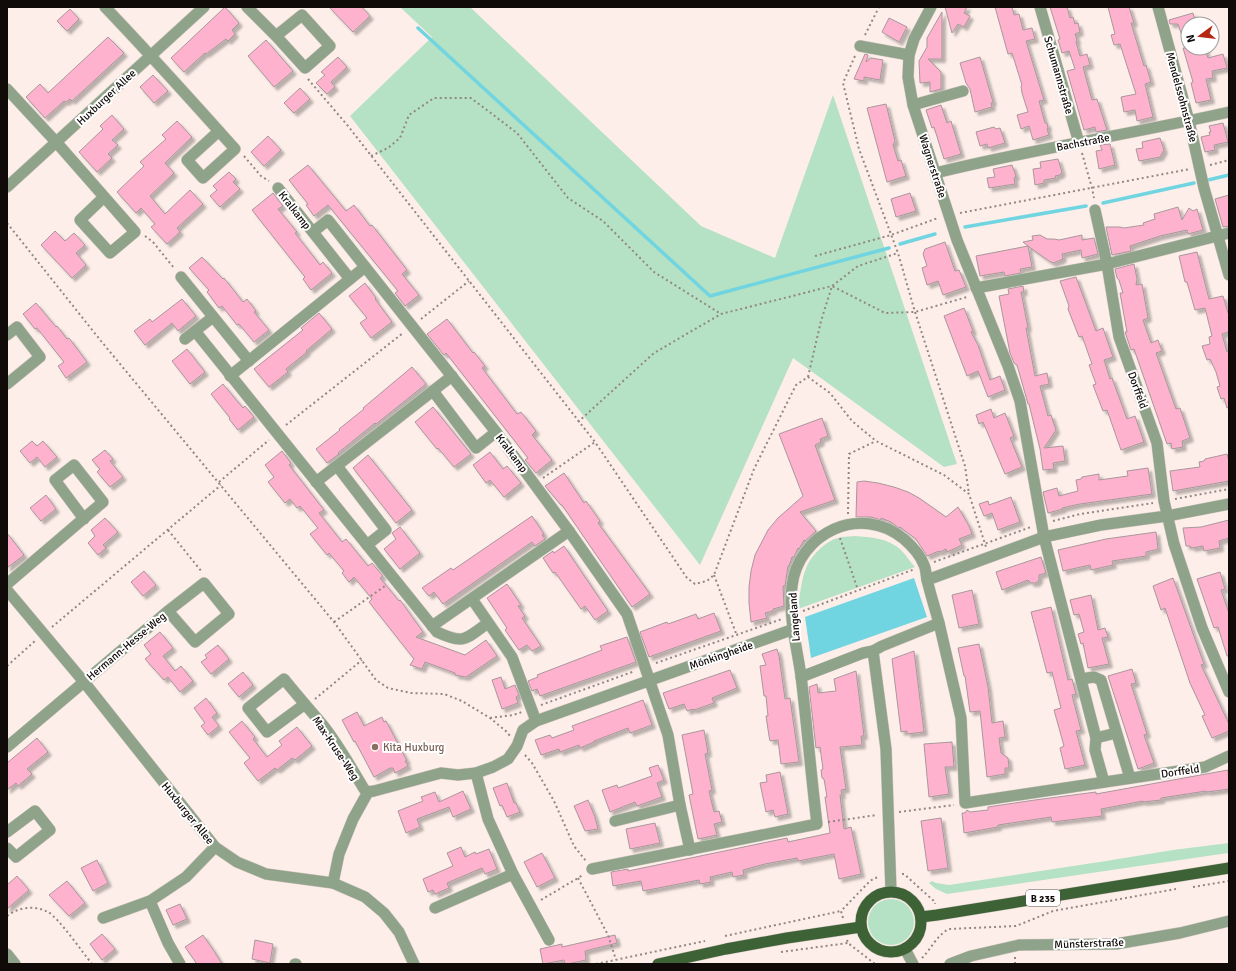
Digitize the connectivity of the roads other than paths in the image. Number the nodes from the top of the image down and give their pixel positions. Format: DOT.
graph roads {
  1 [pos="105,7"];
  2 [pos="204,7"];
  3 [pos="247,7"];
  4 [pos="931,7"];
  5 [pos="1040,7"];
  6 [pos="1158,7"];
  7 [pos="276,36"];
  8 [pos="860,46"];
  9 [pos="151,55"];
  10 [pos="909,55"];
  11 [pos="7,89"];
  12 [pos="963,91"];
  13 [pos="913,105"];
  14 [pos="1229,112"];
  15 [pos="1189,121"];
  16 [pos="219,131"];
  17 [pos="57,142"];
  18 [pos="1079,143"];
  19 [pos="936,173"];
  20 [pos="7,187"];
  21 [pos="278,188"];
  22 [pos="104,197"];
  23 [pos="1096,210"];
  24 [pos="312,232"];
  25 [pos="1229,233"];
  26 [pos="1218,236"];
  27 [pos="1107,264"];
  28 [pos="365,267"];
  29 [pos="1229,275"];
  30 [pos="181,277"];
  31 [pos="350,279"];
  32 [pos="977,291"];
  33 [pos="213,317"];
  34 [pos="195,331"];
  35 [pos="7,336"];
  36 [pos="185,339"];
  37 [pos="249,361"];
  38 [pos="230,376"];
  39 [pos="452,376"];
  40 [pos="7,384"];
  41 [pos="433,391"];
  42 [pos="496,432"];
  43 [pos="337,466"];
  44 [pos="316,482"];
  45 [pos="1229,504"];
  46 [pos="1167,516"];
  47 [pos="84,519"];
  48 [pos="569,531"];
  49 [pos="1044,537"];
  50 [pos="367,545"];
  51 [pos="927,580"];
  52 [pos="7,584"];
  53 [pos="7,590"];
  54 [pos="472,599"];
  55 [pos="168,611"];
  56 [pos="488,623"];
  57 [pos="939,623"];
  58 [pos="432,626"];
  59 [pos="794,629"];
  60 [pos="873,652"];
  61 [pos="1225,673"];
  62 [pos="801,677"];
  63 [pos="1081,679"];
  64 [pos="648,680"];
  65 [pos="84,682"];
  66 [pos="1229,692"];
  67 [pos="306,705"];
  68 [pos="536,721"];
  69 [pos="1116,733"];
  70 [pos="1096,738"];
  71 [pos="7,747"];
  72 [pos="1229,756"];
  73 [pos="476,773"];
  74 [pos="1130,778"];
  75 [pos="1104,782"];
  76 [pos="368,792"];
  77 [pos="1040,792"];
  78 [pos="680,805"];
  79 [pos="615,821"];
  80 [pos="7,832"];
  81 [pos="215,847"];
  82 [pos="7,848"];
  83 [pos="690,850"];
  84 [pos="1229,868"];
  85 [pos="592,869"];
  86 [pos="513,874"];
  87 [pos="333,883"];
  88 [pos="891,891"];
  89 [pos="150,900"];
  90 [pos="435,908"];
  91 [pos="921,917"];
  92 [pos="103,918"];
  93 [pos="1229,921"];
  94 [pos="861,927"];
  95 [pos="549,940"];
  96 [pos="905,949"];
  97 [pos="7,954"];
  98 [pos="917,961"];
  99 [pos="15,964"];
  100 [pos="180,964"];
  101 [pos="414,964"];
  102 [pos="658,964"];
  103 [pos="950,964"];
  1 -- 9 [label="street"];
  2 -- 9 [label="street, Huxburger Allee"];
  3 -- 7 [label="street"];
  4 -- 10 [label="street, Wagnerstraße"];
  5 -- 18 [label="street, Schumannstraße"];
  6 -- 15 [label="street, Mendelssohnstraße"];
  7 -- 7 [label="street"];
  8 -- 10 [label="street"];
  9 -- 16 [label="street"];
  9 -- 17 [label="street, Huxburger Allee"];
  10 -- 13 [label="street, Wagnerstraße"];
  11 -- 17 [label="street"];
  12 -- 13 [label="street"];
  13 -- 19 [label="street, Wagnerstraße"];
  14 -- 15 [label="street, Bachstraße"];
  15 -- 18 [label="street, Bachstraße"];
  15 -- 26 [label="street, Mendelssohnstraße"];
  16 -- 16 [label="street"];
  17 -- 20 [label="street, Huxburger Allee"];
  17 -- 22 [label="street"];
  18 -- 19 [label="street, Bachstraße"];
  19 -- 32 [label="street, Wagnerstraße"];
  21 -- 24 [label="street, Kralkamp"];
  22 -- 22 [label="street"];
  23 -- 27 [label="street, Dorffeld"];
  24 -- 28 [label="street, Kralkamp"];
  24 -- 31 [label="street, Kralkamp"];
  25 -- 26 [label="street"];
  26 -- 27 [label="street"];
  26 -- 29 [label="street"];
  27 -- 32 [label="street"];
  27 -- 46 [label="street, Dorffeld"];
  28 -- 31 [label="street"];
  28 -- 39 [label="street, Kralkamp"];
  30 -- 33 [label="street"];
  31 -- 37 [label="street"];
  32 -- 49 [label="street"];
  33 -- 34 [label="street"];
  33 -- 37 [label="street"];
  34 -- 36 [label="street"];
  34 -- 38 [label="street"];
  35 -- 40 [label="street"];
  37 -- 38 [label="street"];
  38 -- 44 [label="street"];
  39 -- 41 [label="street"];
  39 -- 42 [label="street, Kralkamp"];
  41 -- 42 [label="street"];
  41 -- 43 [label="street"];
  42 -- 48 [label="street, Kralkamp"];
  43 -- 44 [label="street"];
  43 -- 50 [label="street"];
  44 -- 50 [label="street"];
  45 -- 46 [label="street"];
  46 -- 49 [label="street"];
  46 -- 61 [label="street, Dorffeld"];
  47 -- 47 [label="street"];
  47 -- 52 [label="street"];
  48 -- 54 [label="street"];
  48 -- 64 [label="street, Kralkamp"];
  49 -- 51 [label="street"];
  49 -- 63 [label="street"];
  50 -- 58 [label="street"];
  51 -- 57 [label="street, Langeland"];
  51 -- 59 [label="street, Langeland"];
  53 -- 65 [label="street, Huxburger Allee"];
  54 -- 56 [label="street"];
  54 -- 58 [label="street"];
  55 -- 55 [label="street, Hermann-Hesse-Weg"];
  55 -- 65 [label="street, Hermann-Hesse-Weg"];
  56 -- 58 [label="street"];
  56 -- 68 [label="street"];
  57 -- 60 [label="street"];
  57 -- 77 [label="street, Langeland"];
  59 -- 62 [label="street, Langeland"];
  59 -- 64 [label="street, Mönkingheide"];
  60 -- 62 [label="street"];
  60 -- 88 [label="street"];
  61 -- 66 [label="street, Dorffeld"];
  62 -- 83 [label="street, Langeland"];
  63 -- 69 [label="street"];
  63 -- 70 [label="street"];
  64 -- 68 [label="street, Mönkingheide"];
  64 -- 78 [label="street"];
  65 -- 71 [label="street, Hermann-Hesse-Weg"];
  65 -- 81 [label="street, Huxburger Allee"];
  67 -- 67 [label="street, Max-Kruse-Weg"];
  67 -- 76 [label="street, Max-Kruse-Weg"];
  68 -- 73 [label="street"];
  69 -- 70 [label="street"];
  69 -- 74 [label="street"];
  70 -- 75 [label="street"];
  72 -- 74 [label="street, Dorffeld"];
  73 -- 76 [label="street"];
  73 -- 86 [label="street"];
  74 -- 75 [label="street, Dorffeld"];
  75 -- 77 [label="street, Dorffeld"];
  76 -- 87 [label="street"];
  78 -- 79 [label="street"];
  78 -- 83 [label="street"];
  80 -- 82 [label="street"];
  81 -- 87 [label="street, Huxburger Allee"];
  81 -- 89 [label="street"];
  83 -- 85 [label="street"];
  84 -- 91 [label="main road, B 235"];
  86 -- 90 [label="street"];
  86 -- 95 [label="street"];
  87 -- 101 [label="street, Huxburger Allee"];
  88 -- 91 [label="main road"];
  88 -- 94 [label="main road"];
  89 -- 92 [label="street"];
  89 -- 100 [label="street"];
  91 -- 96 [label="main road"];
  93 -- 103 [label="street, Münsterstraße"];
  94 -- 96 [label="main road"];
  94 -- 102 [label="main road"];
  96 -- 98 [label="street"];
  97 -- 99 [label="street"];
}
